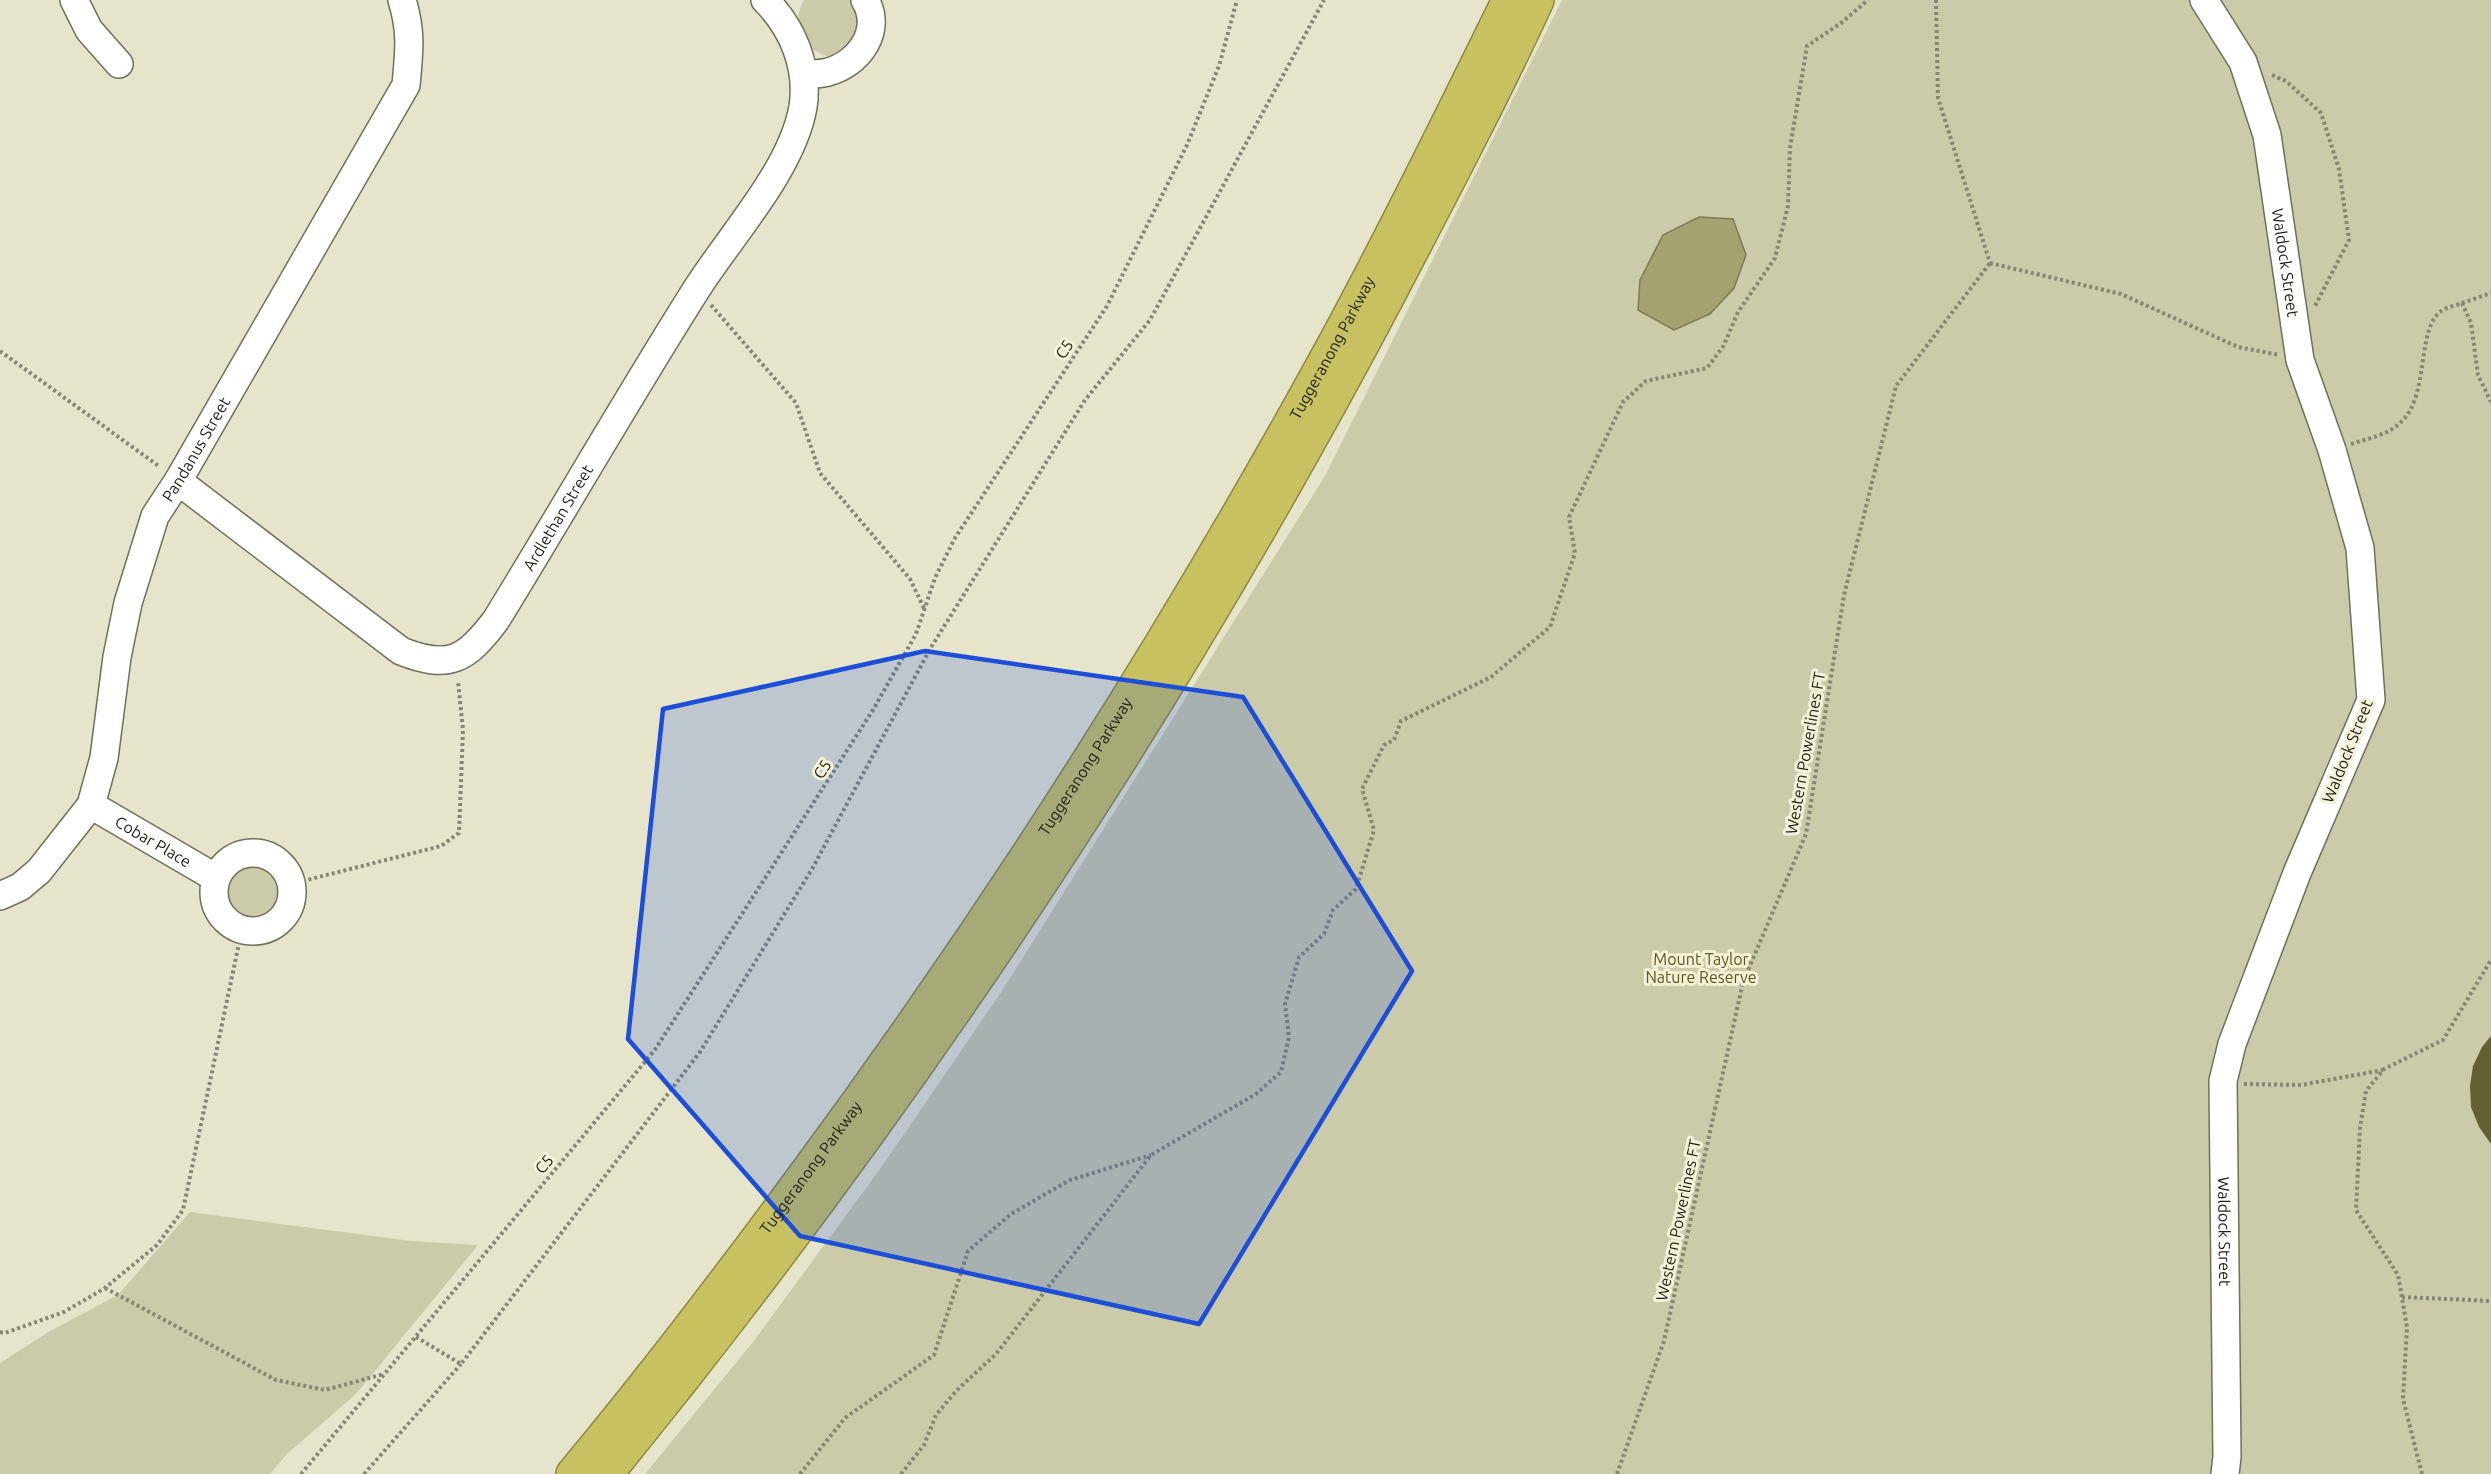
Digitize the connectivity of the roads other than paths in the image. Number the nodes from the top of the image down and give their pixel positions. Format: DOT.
graph roads {
  1 [pos="74,0"];
  2 [pos="402,0"];
  3 [pos="865,0"];
  4 [pos="1509,0"];
  5 [pos="1537,0"];
  6 [pos="2204,0"];
  7 [pos="780,4"];
  8 [pos="119,64"];
  9 [pos="805,75"];
  10 [pos="178,481"];
  11 [pos="91,805"];
  12 [pos="216,879"];
  13 [pos="0,896"];
  14 [pos="573,1474"];
  15 [pos="606,1474"];
  16 [pos="2224,1474"];
  1 -- 8 [label="street"];
  2 -- 10 [label="street, Pandanus Street"];
  3 -- 9 [label="street"];
  4 -- 14 [label="highway, Tuggeranong Parkway"];
  5 -- 15 [label="highway, Tuggeranong Parkway"];
  6 -- 16 [label="street, Waldock Street"];
  7 -- 9 [label="street, Ardlethan Street"];
  9 -- 10 [label="street, Ardlethan Street"];
  10 -- 11 [label="street, Pandanus Street"];
  11 -- 12 [label="street, Cobar Place"];
  11 -- 13 [label="street, Pandanus Street"];
  12 -- 12 [label="street"];
}
